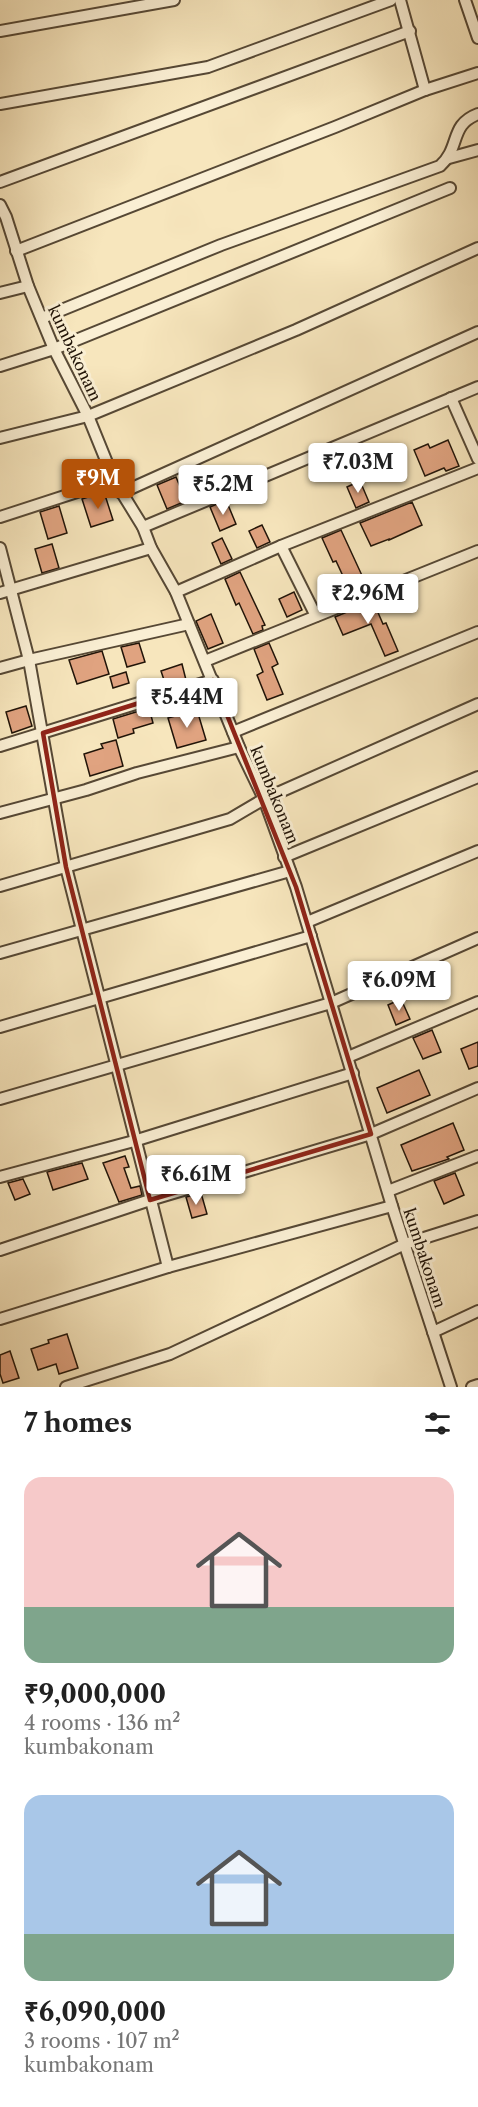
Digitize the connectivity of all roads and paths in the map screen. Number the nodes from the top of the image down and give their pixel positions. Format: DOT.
graph roads {
  1 [pos="174,0"];
  2 [pos="391,0"];
  3 [pos="400,0"];
  4 [pos="465,0"];
  5 [pos="0,31"];
  6 [pos="410,31"];
  7 [pos="478,38"];
  8 [pos="478,73"];
  9 [pos="425,90"];
  10 [pos="0,104"];
  11 [pos="478,114"];
  12 [pos="478,150"];
  13 [pos="449,158"];
  14 [pos="0,182"];
  15 [pos="450,188"];
  16 [pos="0,205"];
  17 [pos="478,248"];
  18 [pos="16,251"];
  19 [pos="28,286"];
  20 [pos="0,293"];
  21 [pos="42,318"];
  22 [pos="478,332"];
  23 [pos="54,349"];
  24 [pos="0,366"];
  25 [pos="478,387"];
  26 [pos="451,398"];
  27 [pos="88,416"];
  28 [pos="0,438"];
  29 [pos="478,459"];
  30 [pos="478,468"];
  31 [pos="114,480"];
  32 [pos="121,493"];
  33 [pos="0,517"];
  34 [pos="142,527"];
  35 [pos="281,546"];
  36 [pos="0,548"];
  37 [pos="151,548"];
  38 [pos="478,551"];
  39 [pos="12,590"];
  40 [pos="176,592"];
  41 [pos="0,593"];
  42 [pos="316,616"];
  43 [pos="189,624"];
  44 [pos="478,632"];
  45 [pos="29,660"];
  46 [pos="205,661"];
  47 [pos="0,668"];
  48 [pos="213,680"];
  49 [pos="478,704"];
  50 [pos="233,732"];
  51 [pos="43,733"];
  52 [pos="0,746"];
  53 [pos="239,747"];
  54 [pos="478,777"];
  55 [pos="53,799"];
  56 [pos="264,799"];
  57 [pos="0,813"];
  58 [pos="478,851"];
  59 [pos="284,857"];
  60 [pos="66,867"];
  61 [pos="290,871"];
  62 [pos="0,886"];
  63 [pos="307,922"];
  64 [pos="83,929"];
  65 [pos="311,936"];
  66 [pos="478,938"];
  67 [pos="0,953"];
  68 [pos="99,997"];
  69 [pos="478,1002"];
  70 [pos="331,1003"];
  71 [pos="0,1027"];
  72 [pos="348,1057"];
  73 [pos="117,1065"];
  74 [pos="353,1072"];
  75 [pos="478,1088"];
  76 [pos="0,1099"];
  77 [pos="371,1134"];
  78 [pos="134,1141"];
  79 [pos="478,1156"];
  80 [pos="0,1177"];
  81 [pos="388,1191"];
  82 [pos="150,1200"];
  83 [pos="392,1206"];
  84 [pos="478,1221"];
  85 [pos="405,1244"];
  86 [pos="0,1250"];
  87 [pos="168,1268"];
  88 [pos="478,1311"];
  89 [pos="0,1319"];
  90 [pos="433,1332"];
  91 [pos="478,1384"];
  92 [pos="66,1387"];
  93 [pos="451,1387"];
  94 [pos="472,1387"];
  1 -- 5 [label="street"];
  2 -- 10 [label="street"];
  3 -- 6 [label="street"];
  4 -- 7 [label="street"];
  6 -- 9 [label="street"];
  6 -- 14 [label="street"];
  8 -- 9 [label="street"];
  9 -- 18 [label="street"];
  11 -- 13 [label="street"];
  12 -- 13 [label="street"];
  13 -- 21 [label="street"];
  15 -- 23 [label="street"];
  16 -- 18 [label="street, kumbakonam"];
  17 -- 27 [label="street"];
  18 -- 19 [label="street, kumbakonam"];
  19 -- 20 [label="street"];
  19 -- 21 [label="street, kumbakonam"];
  21 -- 23 [label="street, kumbakonam"];
  22 -- 32 [label="street"];
  23 -- 24 [label="street"];
  23 -- 27 [label="street, kumbakonam"];
  25 -- 26 [label="street"];
  26 -- 29 [label="street"];
  26 -- 34 [label="street"];
  27 -- 28 [label="street"];
  27 -- 31 [label="street, kumbakonam"];
  30 -- 35 [label="street"];
  31 -- 32 [label="street, kumbakonam"];
  31 -- 33 [label="street"];
  32 -- 34 [label="street, kumbakonam"];
  34 -- 37 [label="street, kumbakonam"];
  35 -- 40 [label="street"];
  35 -- 42 [label="street"];
  36 -- 39 [label="street"];
  37 -- 39 [label="street"];
  37 -- 40 [label="street, kumbakonam"];
  38 -- 42 [label="street"];
  39 -- 41 [label="street"];
  39 -- 45 [label="street"];
  40 -- 43 [label="street, kumbakonam"];
  42 -- 46 [label="street"];
  43 -- 45 [label="street"];
  43 -- 46 [label="street, kumbakonam"];
  44 -- 50 [label="street"];
  45 -- 47 [label="street"];
  45 -- 51 [label="street"];
  46 -- 48 [label="street, kumbakonam"];
  48 -- 50 [label="street, kumbakonam"];
  48 -- 51 [label="street"];
  49 -- 56 [label="street"];
  50 -- 53 [label="street, kumbakonam"];
  51 -- 52 [label="street"];
  51 -- 55 [label="street"];
  53 -- 55 [label="street"];
  53 -- 56 [label="street, kumbakonam"];
  54 -- 59 [label="street"];
  55 -- 57 [label="street"];
  55 -- 60 [label="street"];
  56 -- 59 [label="street, kumbakonam"];
  56 -- 60 [label="street"];
  58 -- 63 [label="street"];
  59 -- 61 [label="street, kumbakonam"];
  60 -- 62 [label="street"];
  60 -- 64 [label="street"];
  61 -- 63 [label="street, kumbakonam"];
  61 -- 64 [label="street"];
  63 -- 65 [label="street, kumbakonam"];
  64 -- 67 [label="street"];
  64 -- 68 [label="street"];
  65 -- 68 [label="street"];
  65 -- 70 [label="street, kumbakonam"];
  66 -- 70 [label="street"];
  68 -- 71 [label="street"];
  68 -- 73 [label="street"];
  69 -- 72 [label="street"];
  70 -- 72 [label="street, kumbakonam"];
  70 -- 73 [label="street"];
  72 -- 74 [label="street, kumbakonam"];
  73 -- 76 [label="street"];
  73 -- 78 [label="street"];
  74 -- 77 [label="street, kumbakonam"];
  74 -- 78 [label="street"];
  75 -- 77 [label="street"];
  77 -- 81 [label="street, kumbakonam"];
  77 -- 82 [label="street"];
  78 -- 80 [label="street"];
  78 -- 82 [label="street"];
  79 -- 81 [label="street"];
  81 -- 83 [label="street, kumbakonam"];
  82 -- 86 [label="street"];
  82 -- 87 [label="street"];
  83 -- 85 [label="street, kumbakonam"];
  83 -- 87 [label="street"];
  84 -- 85 [label="street"];
  85 -- 90 [label="street, kumbakonam"];
  85 -- 92 [label="street"];
  87 -- 89 [label="street"];
  88 -- 90 [label="street"];
  90 -- 93 [label="street, kumbakonam"];
  91 -- 94 [label="street"];
}
